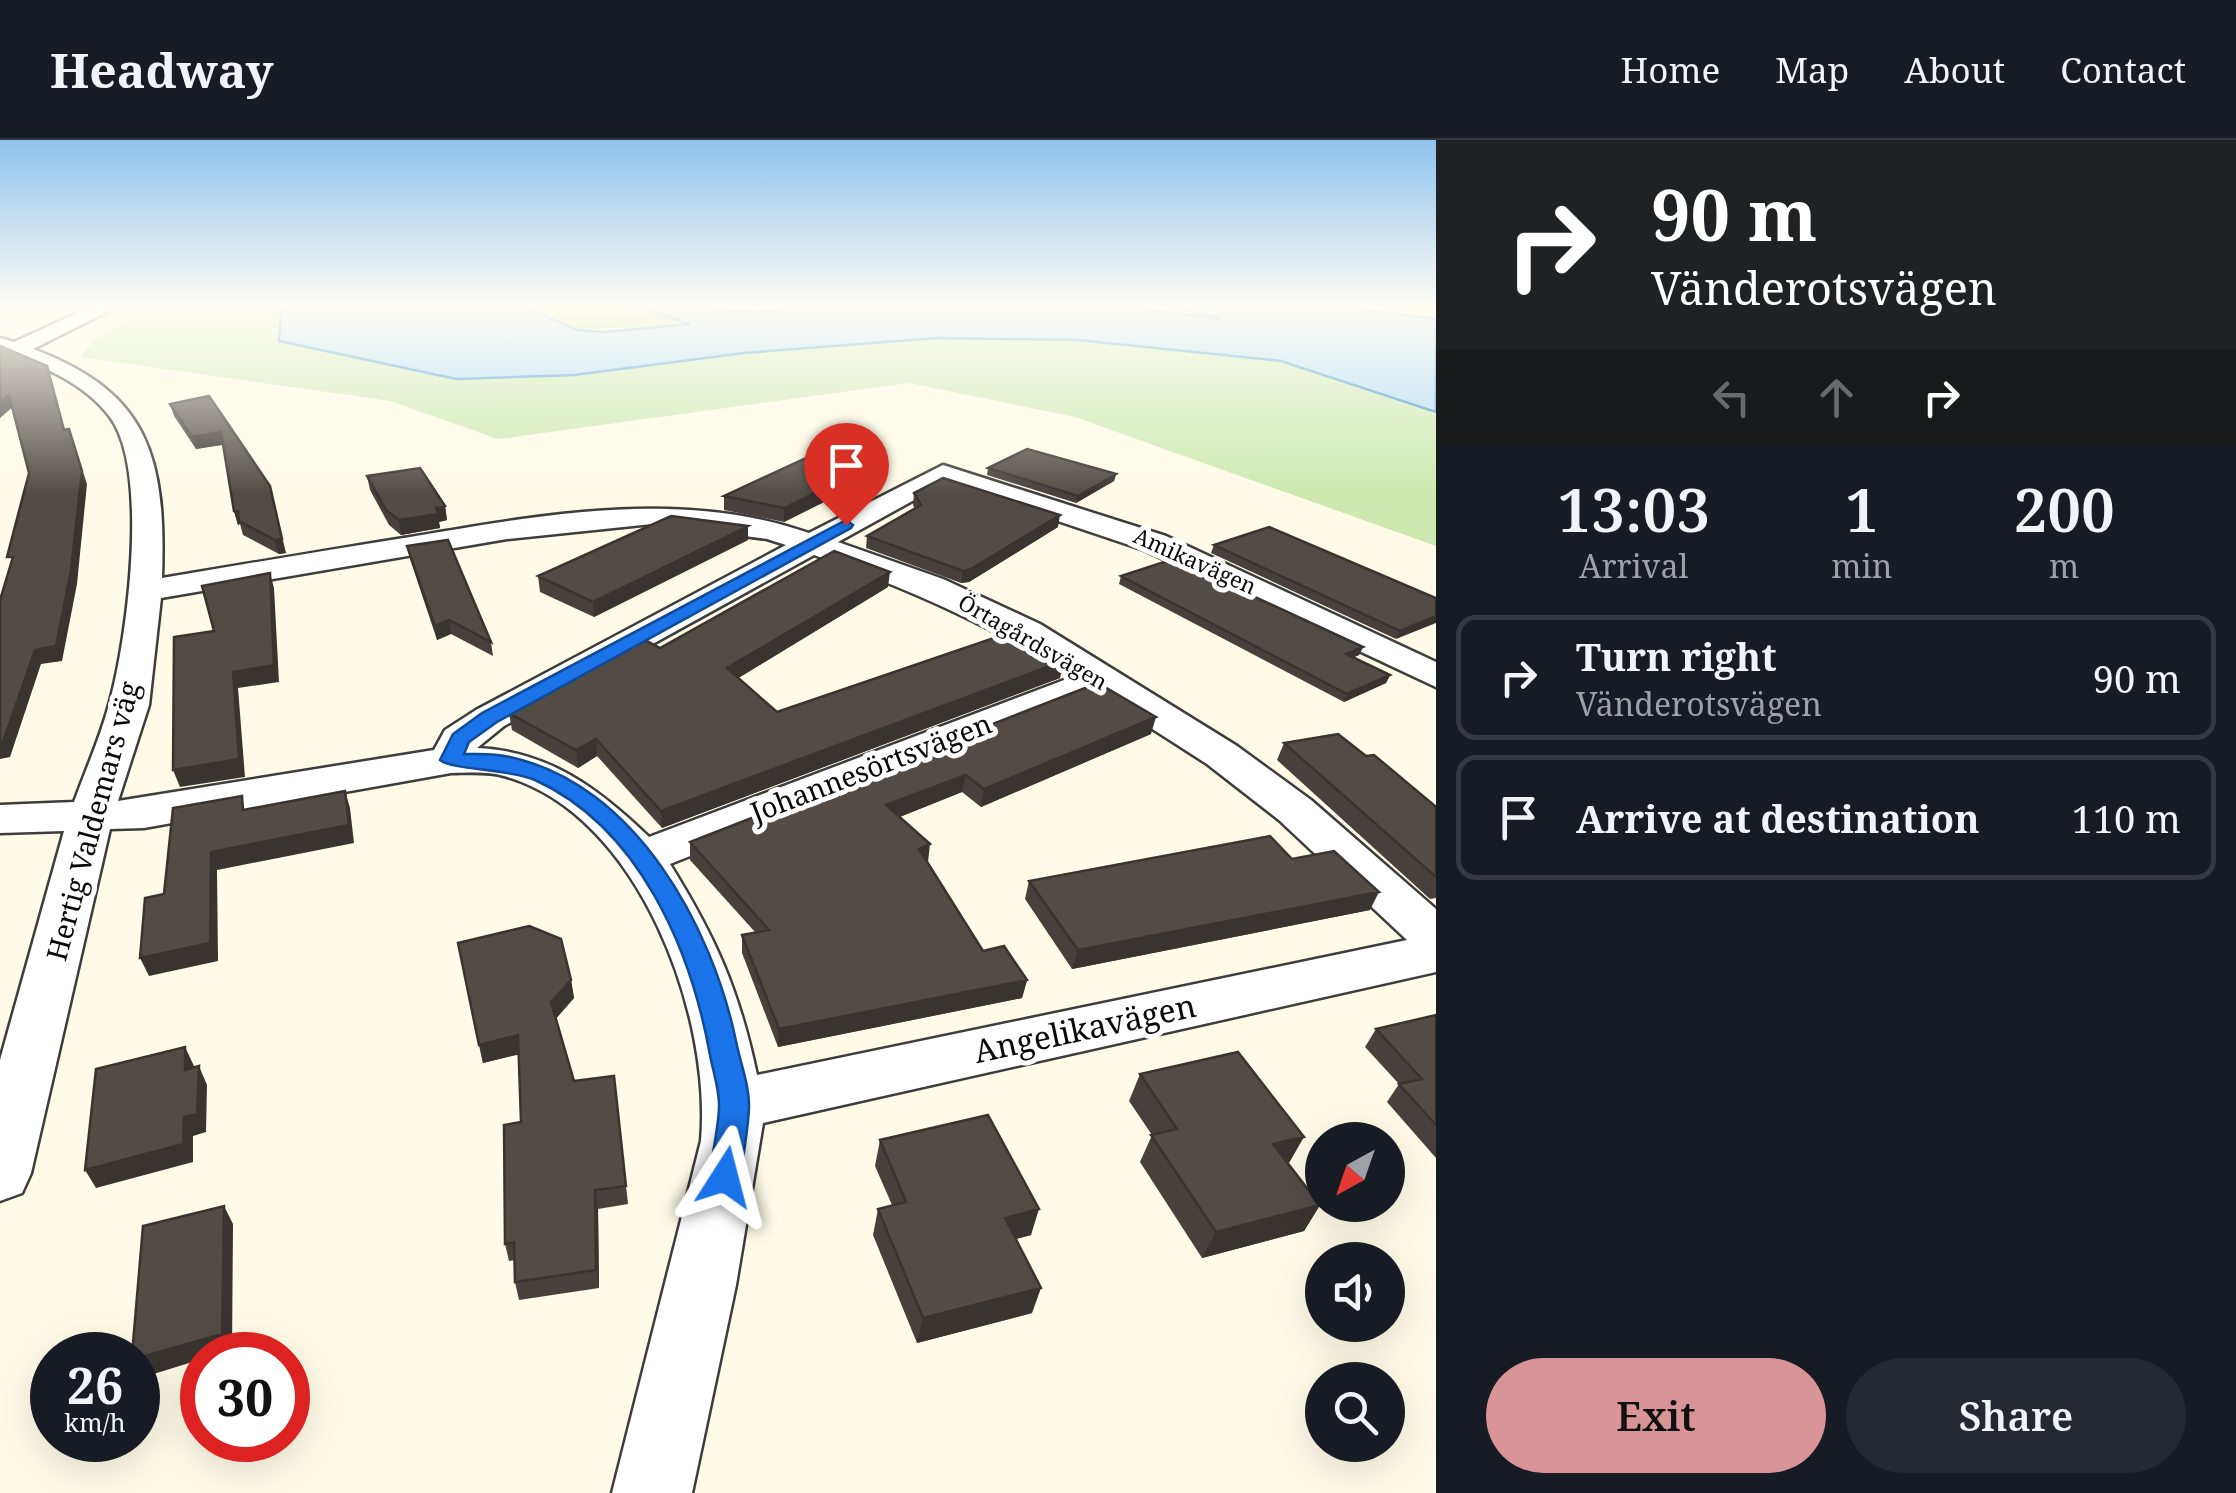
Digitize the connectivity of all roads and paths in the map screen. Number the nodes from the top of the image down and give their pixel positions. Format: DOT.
graph roads {
  1 [pos="62,368"];
  2 [pos="813,542"];
  3 [pos="142,591"];
  4 [pos="1436,676"];
  5 [pos="1100,679"];
  6 [pos="450,760"];
  7 [pos="90,815"];
  8 [pos="0,820"];
  9 [pos="642,857"];
  10 [pos="1436,938"];
  11 [pos="1436,953"];
  12 [pos="734,1105"];
  13 [pos="0,1173"];
  14 [pos="652,1493"];
  1 -- 3 [label="street, Hertig Valdemars väg"];
  2 -- 3 [label="street, Örtagårdsvägen"];
  2 -- 4 [label="street, Amikavägen"];
  2 -- 5 [label="street, Örtagårdsvägen"];
  2 -- 6 [label="street"];
  3 -- 7 [label="street, Hertig Valdemars väg"];
  5 -- 9 [label="street, Johannesörtsvägen"];
  5 -- 10 [label="street, Örtagårdsvägen"];
  6 -- 7 [label="street"];
  6 -- 9 [label="street"];
  7 -- 8 [label="street"];
  7 -- 13 [label="street, Hertig Valdemars väg"];
  9 -- 12 [label="street"];
  11 -- 12 [label="street, Angelikavägen"];
  12 -- 14 [label="street"];
}
